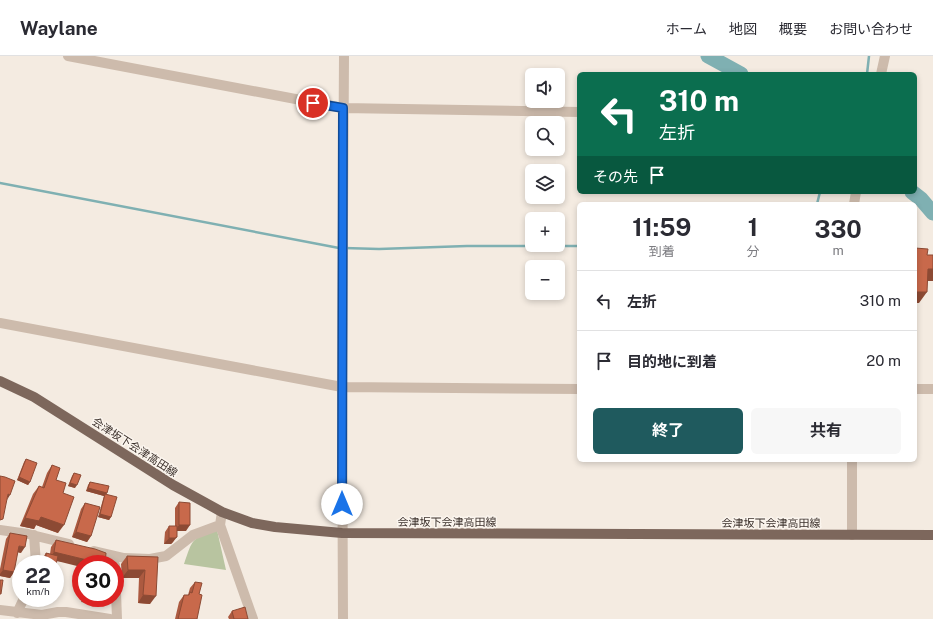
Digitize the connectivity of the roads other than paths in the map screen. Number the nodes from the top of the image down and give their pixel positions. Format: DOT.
graph roads {
  1 [pos="68,56"];
  2 [pos="344,56"];
  3 [pos="885,56"];
  4 [pos="881,72"];
  5 [pos="343,108"];
  6 [pos="577,112"];
  7 [pos="0,323"];
  8 [pos="0,381"];
  9 [pos="342,387"];
  10 [pos="577,389"];
  11 [pos="933,389"];
  12 [pos="917,390"];
  13 [pos="852,462"];
  14 [pos="222,512"];
  15 [pos="220,525"];
  16 [pos="0,530"];
  17 [pos="342,533"];
  18 [pos="34,535"];
  19 [pos="852,535"];
  20 [pos="933,535"];
  21 [pos="35,555"];
  22 [pos="100,555"];
  23 [pos="124,558"];
  24 [pos="20,607"];
  25 [pos="117,607"];
  26 [pos="0,610"];
  27 [pos="17,613"];
  28 [pos="110,619"];
  29 [pos="117,619"];
  30 [pos="253,619"];
  31 [pos="343,619"];
  1 -- 5 [label="street"];
  2 -- 5 [label="street"];
  3 -- 4 [label="street"];
  5 -- 6 [label="street"];
  5 -- 9 [label="street"];
  7 -- 9 [label="street"];
  8 -- 14 [label="main road, 会津坂下会津高田線"];
  9 -- 10 [label="street"];
  9 -- 17 [label="street"];
  11 -- 12 [label="street"];
  13 -- 19 [label="street"];
  14 -- 15 [label="street"];
  14 -- 17 [label="main road, 会津坂下会津高田線"];
  15 -- 23 [label="street"];
  15 -- 30 [label="street"];
  16 -- 18 [label="street"];
  17 -- 19 [label="main road, 会津坂下会津高田線"];
  17 -- 31 [label="street"];
  18 -- 21 [label="street"];
  18 -- 22 [label="street"];
  19 -- 20 [label="main road, 会津坂下会津高田線"];
  24 -- 27 [label="street"];
  25 -- 29 [label="street"];
  26 -- 27 [label="street"];
  27 -- 28 [label="street"];
}
